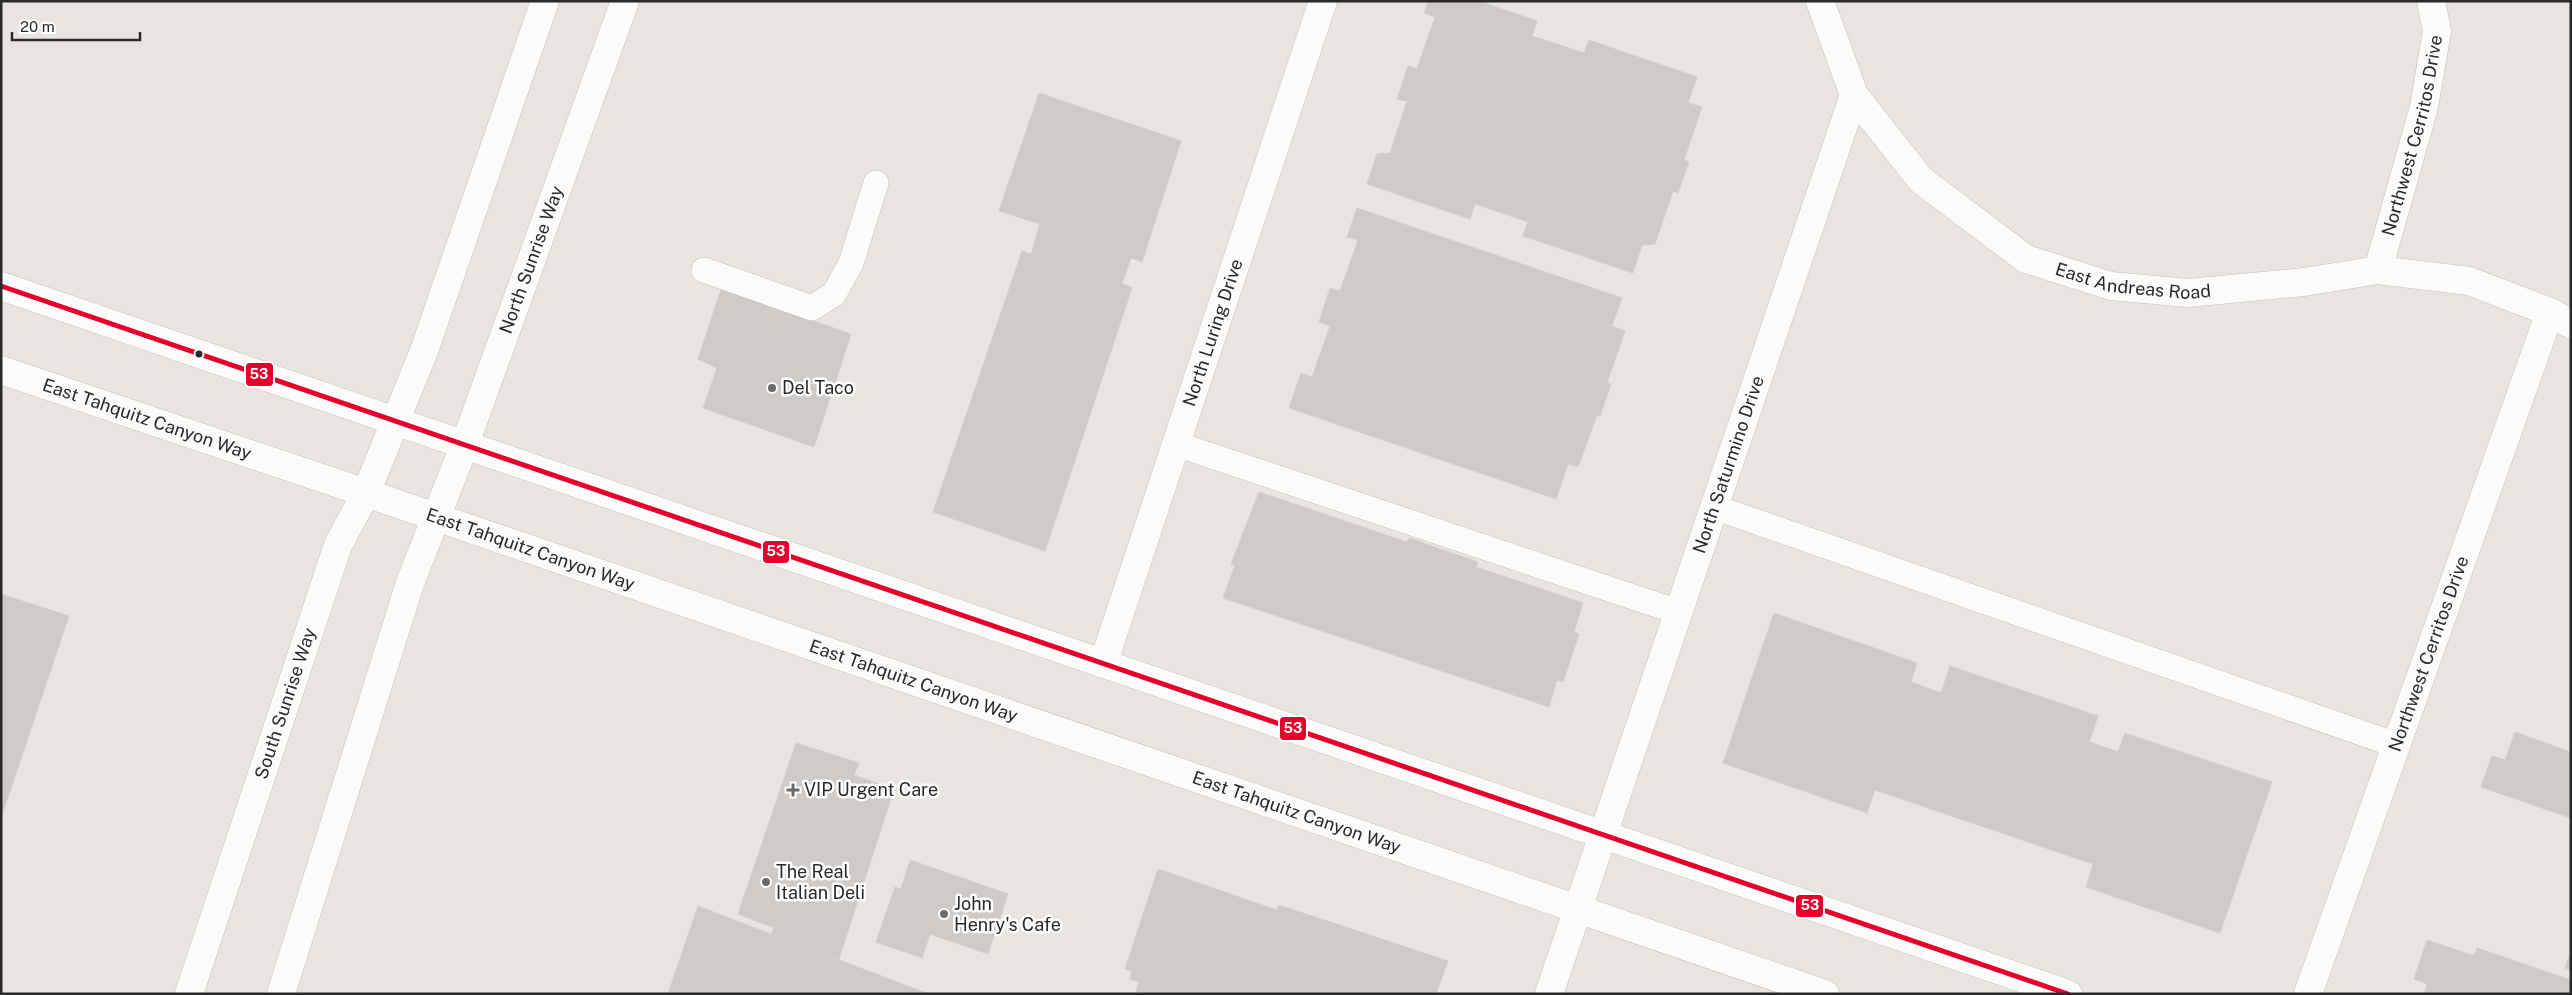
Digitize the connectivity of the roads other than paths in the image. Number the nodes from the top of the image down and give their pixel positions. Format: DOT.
graph roads {
  1 [pos="545,1"];
  2 [pos="625,1"];
  3 [pos="1323,1"];
  4 [pos="1820,1"];
  5 [pos="2431,1"];
  6 [pos="1854,95"];
  7 [pos="876,183"];
  8 [pos="704,270"];
  9 [pos="2378,270"];
  10 [pos="1,286"];
  11 [pos="2560,318"];
  12 [pos="1,370"];
  13 [pos="397,420"];
  14 [pos="465,444"];
  15 [pos="1176,444"];
  16 [pos="366,492"];
  17 [pos="1714,506"];
  18 [pos="437,517"];
  19 [pos="1678,612"];
  20 [pos="1103,664"];
  21 [pos="2396,745"];
  22 [pos="1602,833"];
  23 [pos="1576,908"];
  24 [pos="189,994"];
  25 [pos="281,994"];
  26 [pos="1548,994"];
  27 [pos="1825,994"];
  28 [pos="2068,994"];
  29 [pos="2308,994"];
  1 -- 13 [label="main road"];
  2 -- 14 [label="main road, North Sunrise Way"];
  3 -- 15 [label="main road, North Luring Drive"];
  4 -- 6 [label="main road, East Andreas Road"];
  5 -- 9 [label="main road, Northwest Cerritos Drive"];
  6 -- 9 [label="main road, East Andreas Road"];
  6 -- 17 [label="main road, North Saturmino Drive"];
  7 -- 8 [label="lane"];
  9 -- 11 [label="main road, East Andreas Road"];
  10 -- 13 [label="main road"];
  11 -- 21 [label="main road, Northwest Cerritos Drive"];
  12 -- 16 [label="main road, East Tahquitz Canyon Way"];
  13 -- 14 [label="main road"];
  13 -- 16 [label="main road, South Sunrise Way"];
  14 -- 18 [label="main road, North Sunrise Way"];
  14 -- 20 [label="main road"];
  15 -- 19 [label="lane"];
  15 -- 20 [label="main road, North Luring Drive"];
  16 -- 18 [label="main road, East Tahquitz Canyon Way"];
  16 -- 24 [label="main road, South Sunrise Way"];
  17 -- 19 [label="main road, North Saturmino Drive"];
  17 -- 21 [label="lane"];
  18 -- 23 [label="main road, East Tahquitz Canyon Way"];
  18 -- 25 [label="main road"];
  19 -- 22 [label="main road, North Saturmino Drive"];
  20 -- 22 [label="main road"];
  21 -- 29 [label="main road, Northwest Cerritos Drive"];
  22 -- 23 [label="main road, North Saturmino Drive"];
  22 -- 28 [label="main road"];
  23 -- 26 [label="main road, North Saturmino Drive"];
  23 -- 27 [label="main road, East Tahquitz Canyon Way"];
}
